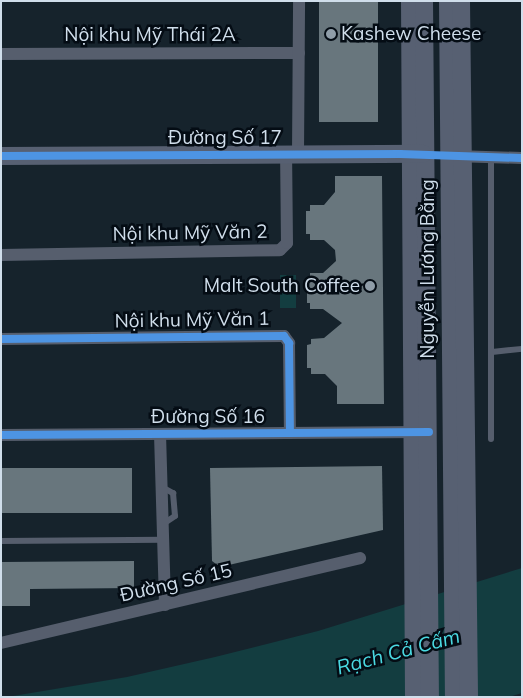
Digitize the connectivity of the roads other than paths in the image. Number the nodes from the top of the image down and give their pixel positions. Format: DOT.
graph roads {
  1 [pos="299,1"];
  2 [pos="410,1"];
  3 [pos="424,1"];
  4 [pos="448,1"];
  5 [pos="461,1"];
  6 [pos="299,53"];
  7 [pos="1,54"];
  8 [pos="292,154"];
  9 [pos="418,154"];
  10 [pos="1,156"];
  11 [pos="456,156"];
  12 [pos="491,158"];
  13 [pos="522,158"];
  14 [pos="1,255"];
  15 [pos="1,339"];
  16 [pos="522,350"];
  17 [pos="492,352"];
  18 [pos="422,432"];
  19 [pos="290,433"];
  20 [pos="160,434"];
  21 [pos="1,435"];
  22 [pos="491,439"];
  23 [pos="423,505"];
  24 [pos="458,506"];
  25 [pos="163,540"];
  26 [pos="1,541"];
  27 [pos="360,558"];
  28 [pos="165,605"];
  29 [pos="1,643"];
  30 [pos="414,697"];
  31 [pos="430,697"];
  32 [pos="454,697"];
  33 [pos="469,697"];
  1 -- 6 [label="street, Nội khu Mỹ Văn 2"];
  2 -- 9 [label="main road, Nguyễn Lương Bằng"];
  3 -- 9 [label="main road, Nguyễn Lương Bằng"];
  4 -- 11 [label="main road, Nguyễn Lương Bằng"];
  5 -- 11 [label="main road, Nguyễn Lương Bằng"];
  6 -- 7 [label="street, Nội khu Mỹ Thái 2A"];
  6 -- 8 [label="street, Nội khu Mỹ Văn 2"];
  8 -- 9 [label="main road, Đường Số 17"];
  8 -- 10 [label="main road, Đường Số 17"];
  8 -- 14 [label="street, Nội khu Mỹ Văn 2"];
  9 -- 11 [label="main road, Đường Số 17"];
  9 -- 18 [label="main road, Nguyễn Lương Bằng"];
  11 -- 12 [label="street"];
  11 -- 24 [label="main road, Nguyễn Lương Bằng"];
  12 -- 13 [label="street"];
  12 -- 17 [label="lane"];
  15 -- 19 [label="street, Nội khu Mỹ Văn 1"];
  16 -- 17 [label="lane"];
  17 -- 22 [label="lane"];
  18 -- 19 [label="street, Đường Số 16"];
  18 -- 23 [label="main road, Nguyễn Lương Bằng"];
  19 -- 20 [label="street, Đường Số 16"];
  20 -- 21 [label="street, Đường Số 16"];
  20 -- 25 [label="street"];
  23 -- 30 [label="main road"];
  23 -- 31 [label="main road"];
  24 -- 32 [label="main road"];
  24 -- 33 [label="main road"];
  25 -- 26 [label="lane"];
  25 -- 28 [label="street"];
  27 -- 28 [label="street, Đường Số 15"];
  28 -- 29 [label="street, Đường Số 15"];
}
